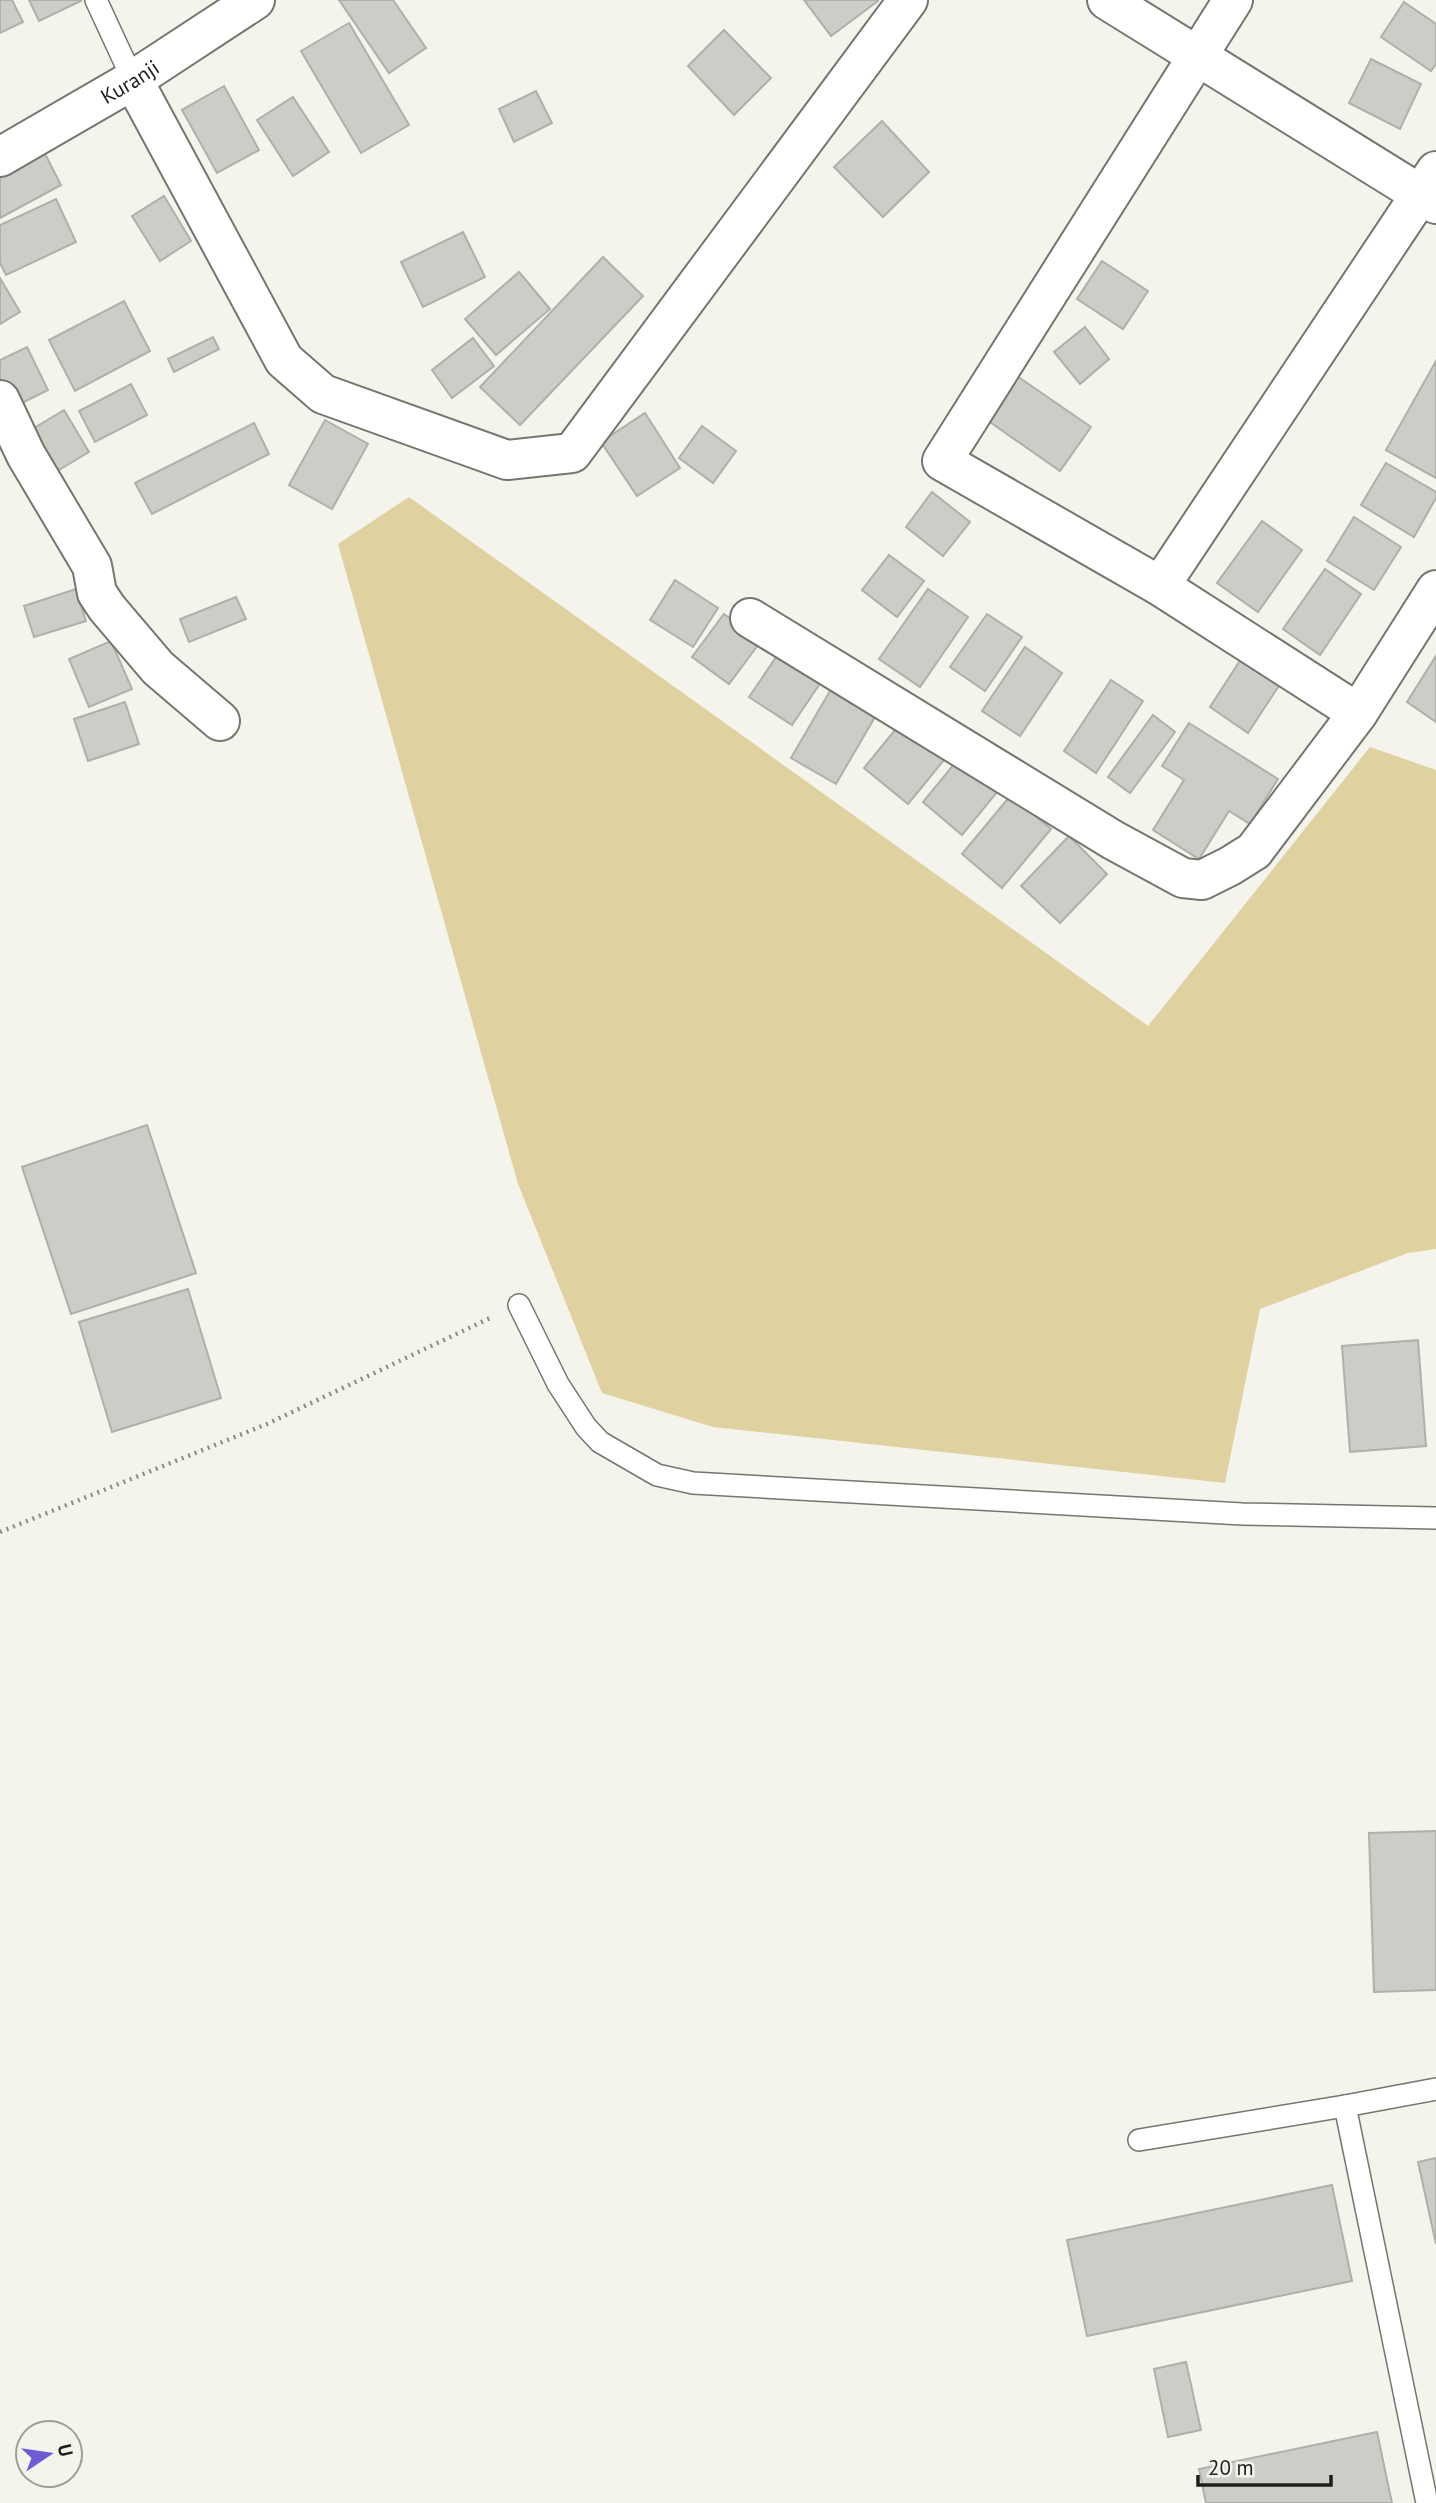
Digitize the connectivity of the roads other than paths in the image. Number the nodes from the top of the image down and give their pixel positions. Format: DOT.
graph roads {
  1 [pos="96,0"];
  2 [pos="255,0"];
  3 [pos="908,0"];
  4 [pos="1107,0"];
  5 [pos="1233,0"];
  6 [pos="1197,56"];
  7 [pos="132,80"];
  8 [pos="0,157"];
  9 [pos="1431,189"];
  10 [pos="0,400"];
  11 [pos="1160,586"];
  12 [pos="1436,590"];
  13 [pos="750,618"];
  14 [pos="1358,713"];
  15 [pos="220,721"];
  16 [pos="519,1305"];
  17 [pos="1436,1518"];
  18 [pos="1436,2089"];
  19 [pos="1345,2106"];
  20 [pos="1139,2140"];
  21 [pos="1427,2503"];
  1 -- 7 [label="lane"];
  2 -- 7 [label="street, Kuranji"];
  3 -- 7 [label="street"];
  4 -- 6 [label="street"];
  5 -- 6 [label="street"];
  6 -- 9 [label="street"];
  6 -- 11 [label="street"];
  7 -- 8 [label="street, Kuranji"];
  9 -- 11 [label="street"];
  10 -- 15 [label="street"];
  11 -- 14 [label="street"];
  12 -- 14 [label="street"];
  13 -- 14 [label="street"];
  16 -- 17 [label="lane"];
  18 -- 19 [label="lane"];
  19 -- 20 [label="lane"];
  19 -- 21 [label="lane"];
}
